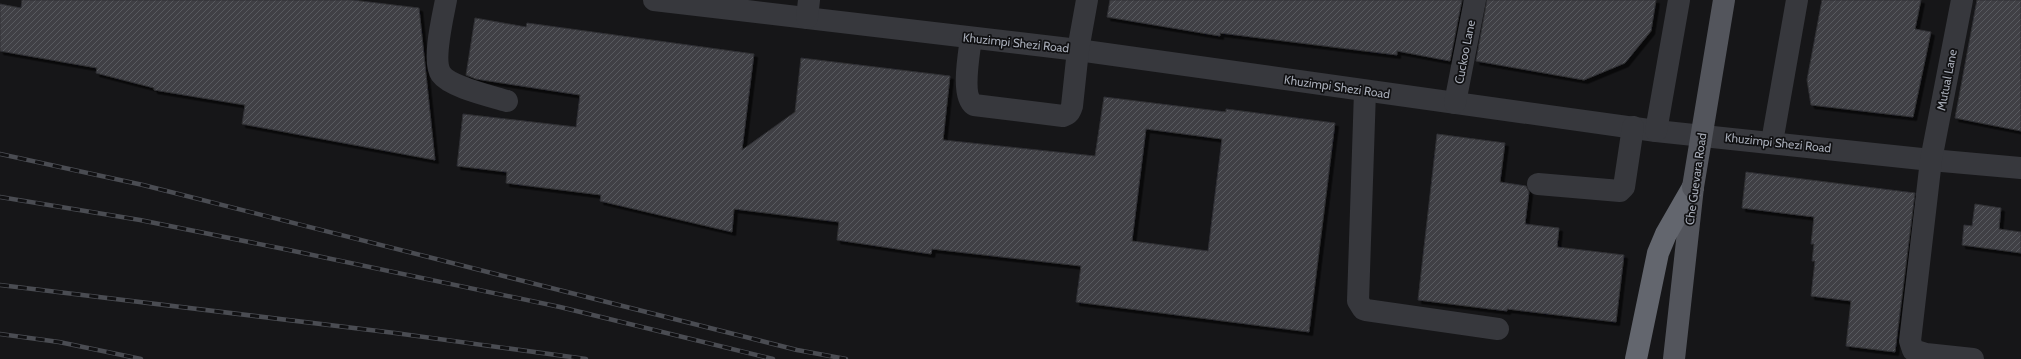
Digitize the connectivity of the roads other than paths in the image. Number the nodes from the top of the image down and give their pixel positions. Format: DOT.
graph roads {
  1 [pos="446,0"];
  2 [pos="654,0"];
  3 [pos="1087,0"];
  4 [pos="1475,0"];
  5 [pos="1679,0"];
  6 [pos="1724,0"];
  7 [pos="1798,0"];
  8 [pos="1962,0"];
  9 [pos="808,9"];
  10 [pos="970,38"];
  11 [pos="1078,50"];
  12 [pos="1366,91"];
  13 [pos="507,101"];
  14 [pos="1455,103"];
  15 [pos="1633,127"];
  16 [pos="1656,131"];
  17 [pos="1772,142"];
  18 [pos="1931,160"];
  19 [pos="2021,168"];
  20 [pos="1538,184"];
  21 [pos="1693,187"];
  22 [pos="1498,329"];
  23 [pos="1636,359"];
  24 [pos="1674,359"];
  25 [pos="1973,359"];
  1 -- 13 [label="street"];
  2 -- 9 [label="street, Khuzimpi Shezi Road"];
  3 -- 11 [label="street"];
  4 -- 14 [label="street, Cuckoo Lane"];
  5 -- 16 [label="street"];
  6 -- 21 [label="main road, Che Guevara Road, bridge"];
  7 -- 17 [label="street"];
  8 -- 18 [label="street, Mutual Lane"];
  9 -- 10 [label="street, Khuzimpi Shezi Road"];
  10 -- 11 [label="street, Khuzimpi Shezi Road"];
  10 -- 11 [label="street"];
  11 -- 12 [label="street, Khuzimpi Shezi Road"];
  12 -- 14 [label="street, Khuzimpi Shezi Road"];
  12 -- 22 [label="street"];
  14 -- 15 [label="street, Khuzimpi Shezi Road"];
  15 -- 16 [label="street, Khuzimpi Shezi Road"];
  15 -- 20 [label="street"];
  16 -- 17 [label="street, Khuzimpi Shezi Road"];
  17 -- 18 [label="street, Khuzimpi Shezi Road"];
  18 -- 19 [label="street, Khuzimpi Shezi Road"];
  18 -- 25 [label="street, Mutual Lane"];
  21 -- 23 [label="highway"];
  21 -- 24 [label="main road, Che Guevara Road"];
}
